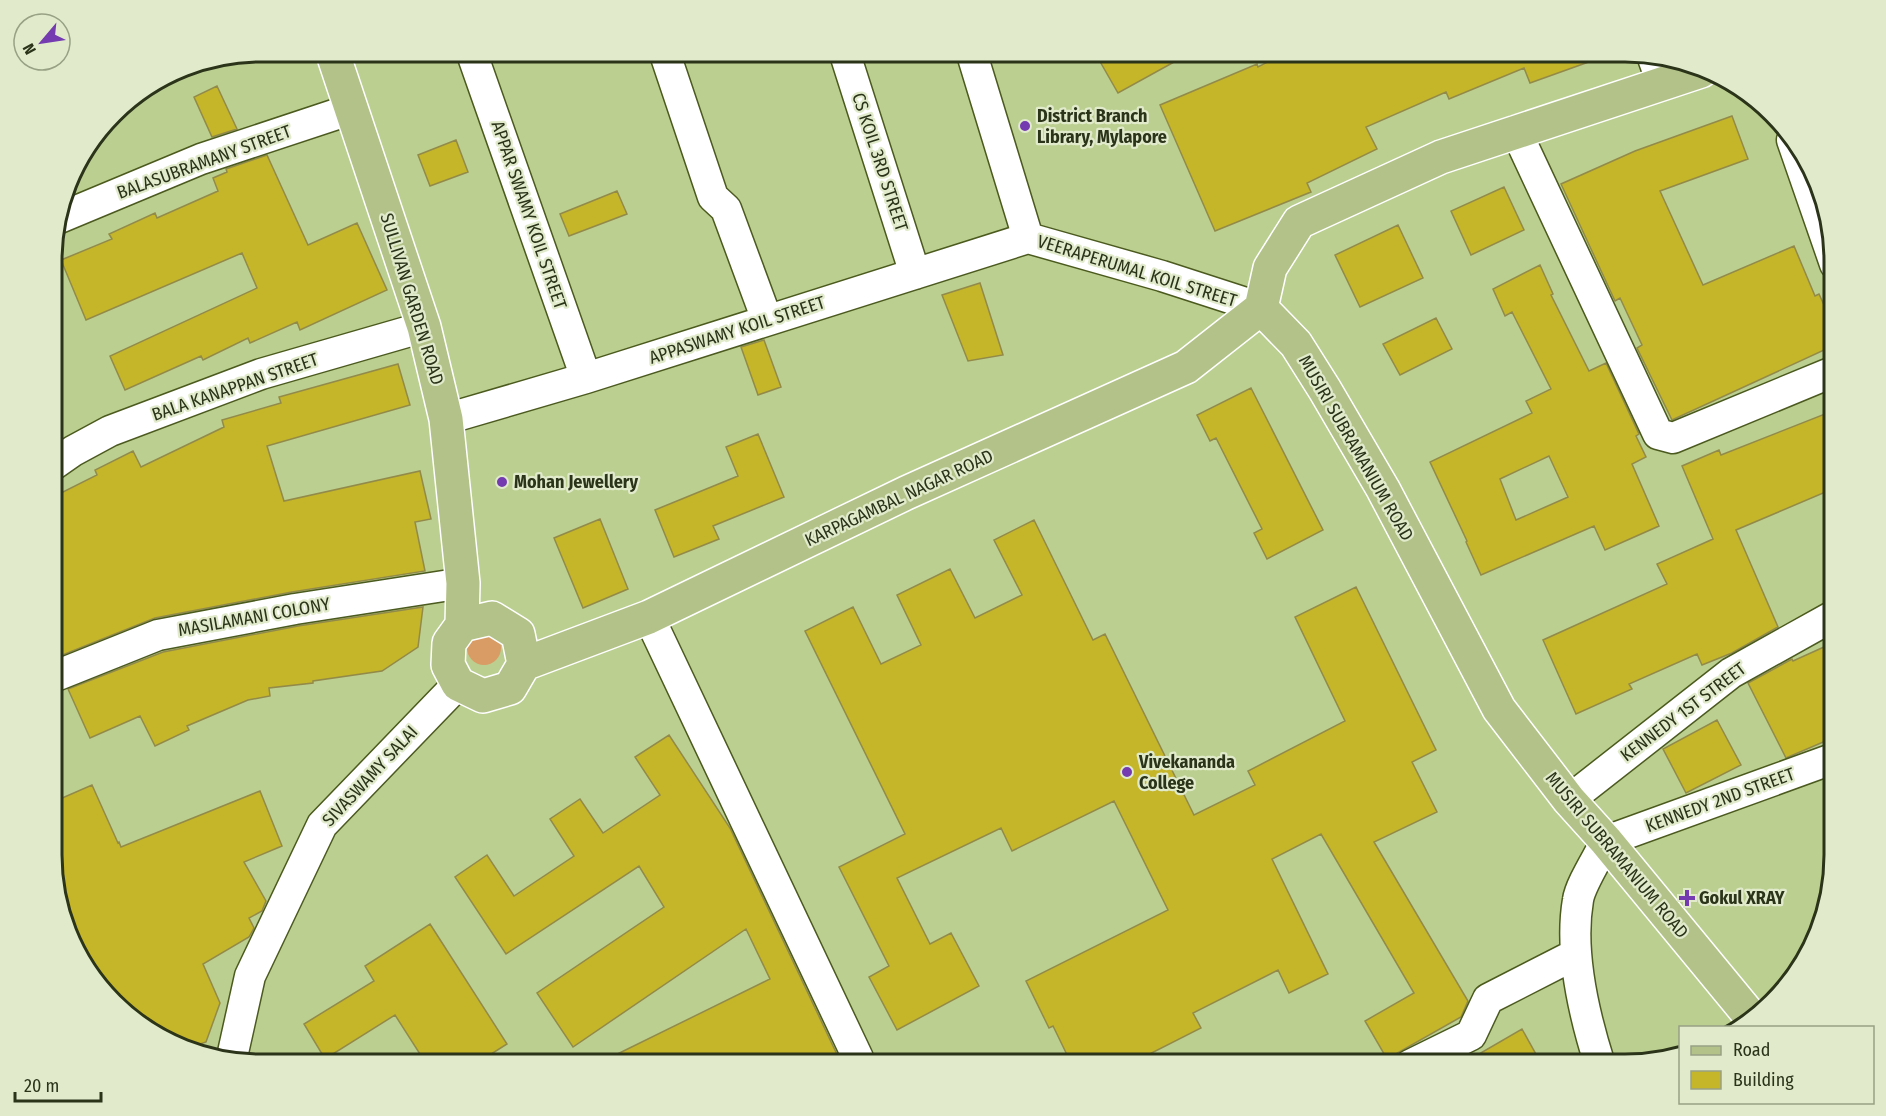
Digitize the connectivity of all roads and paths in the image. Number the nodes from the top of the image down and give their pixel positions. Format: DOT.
graph roads {
  1 [pos="336,62"];
  2 [pos="475,62"];
  3 [pos="668,62"];
  4 [pos="848,62"];
  5 [pos="974,62"];
  6 [pos="1657,71"];
  7 [pos="1685,71"];
  8 [pos="352,109"];
  9 [pos="1516,131"];
  10 [pos="1801,166"];
  11 [pos="67,215"];
  12 [pos="1822,228"];
  13 [pos="1028,238"];
  14 [pos="915,274"];
  15 [pos="1261,308"];
  16 [pos="766,320"];
  17 [pos="424,327"];
  18 [pos="1824,375"];
  19 [pos="586,378"];
  20 [pos="446,419"];
  21 [pos="62,459"];
  22 [pos="463,583"];
  23 [pos="649,617"];
  24 [pos="1824,621"];
  25 [pos="462,626"];
  26 [pos="524,664"];
  27 [pos="62,673"];
  28 [pos="458,684"];
  29 [pos="1824,762"];
  30 [pos="1569,800"];
  31 [pos="1606,841"];
  32 [pos="1576,954"];
  33 [pos="1747,1013"];
  34 [pos="233,1053"];
  35 [pos="856,1054"];
  36 [pos="1432,1054"];
  37 [pos="1596,1054"];
  1 -- 8 [label="main road, SULLIVAN GARDEN ROAD"];
  2 -- 19 [label="street, APPAR SWAMY KOIL STREET"];
  3 -- 16 [label="street"];
  4 -- 14 [label="street, CS KOIL 3RD STREET"];
  5 -- 13 [label="street, VEERAPERUMAL KOIL STREET"];
  6 -- 7 [label="main road"];
  6 -- 9 [label="main road"];
  8 -- 11 [label="street, BALASUBRAMANY STREET"];
  8 -- 17 [label="main road, SULLIVAN GARDEN ROAD"];
  9 -- 15 [label="main road"];
  9 -- 18 [label="street"];
  10 -- 12 [label="street"];
  13 -- 14 [label="street, APPASWAMY KOIL STREET"];
  13 -- 15 [label="street, VEERAPERUMAL KOIL STREET"];
  14 -- 16 [label="street, APPASWAMY KOIL STREET"];
  15 -- 23 [label="main road, KARPAGAMBAL NAGAR ROAD"];
  15 -- 30 [label="main road, MUSIRI SUBRAMANIUM ROAD"];
  16 -- 19 [label="street, APPASWAMY KOIL STREET"];
  17 -- 20 [label="main road, SULLIVAN GARDEN ROAD"];
  17 -- 21 [label="street, BALA KANAPPAN STREET"];
  19 -- 20 [label="street, APPASWAMY KOIL STREET"];
  20 -- 22 [label="main road, SULLIVAN GARDEN ROAD"];
  22 -- 25 [label="main road, SULLIVAN GARDEN ROAD"];
  22 -- 27 [label="street, MASILAMANI COLONY"];
  23 -- 26 [label="main road, KARPAGAMBAL NAGAR ROAD"];
  23 -- 35 [label="street"];
  24 -- 30 [label="street, KENNEDY 1ST STREET"];
  25 -- 26 [label="main road"];
  25 -- 28 [label="main road"];
  26 -- 28 [label="main road"];
  28 -- 34 [label="street, SIVASWAMY SALAI"];
  29 -- 31 [label="street, KENNEDY 2ND STREET"];
  30 -- 31 [label="main road, MUSIRI SUBRAMANIUM ROAD"];
  31 -- 32 [label="street"];
  31 -- 33 [label="main road, MUSIRI SUBRAMANIUM ROAD"];
  32 -- 36 [label="street"];
  32 -- 37 [label="street"];
}
